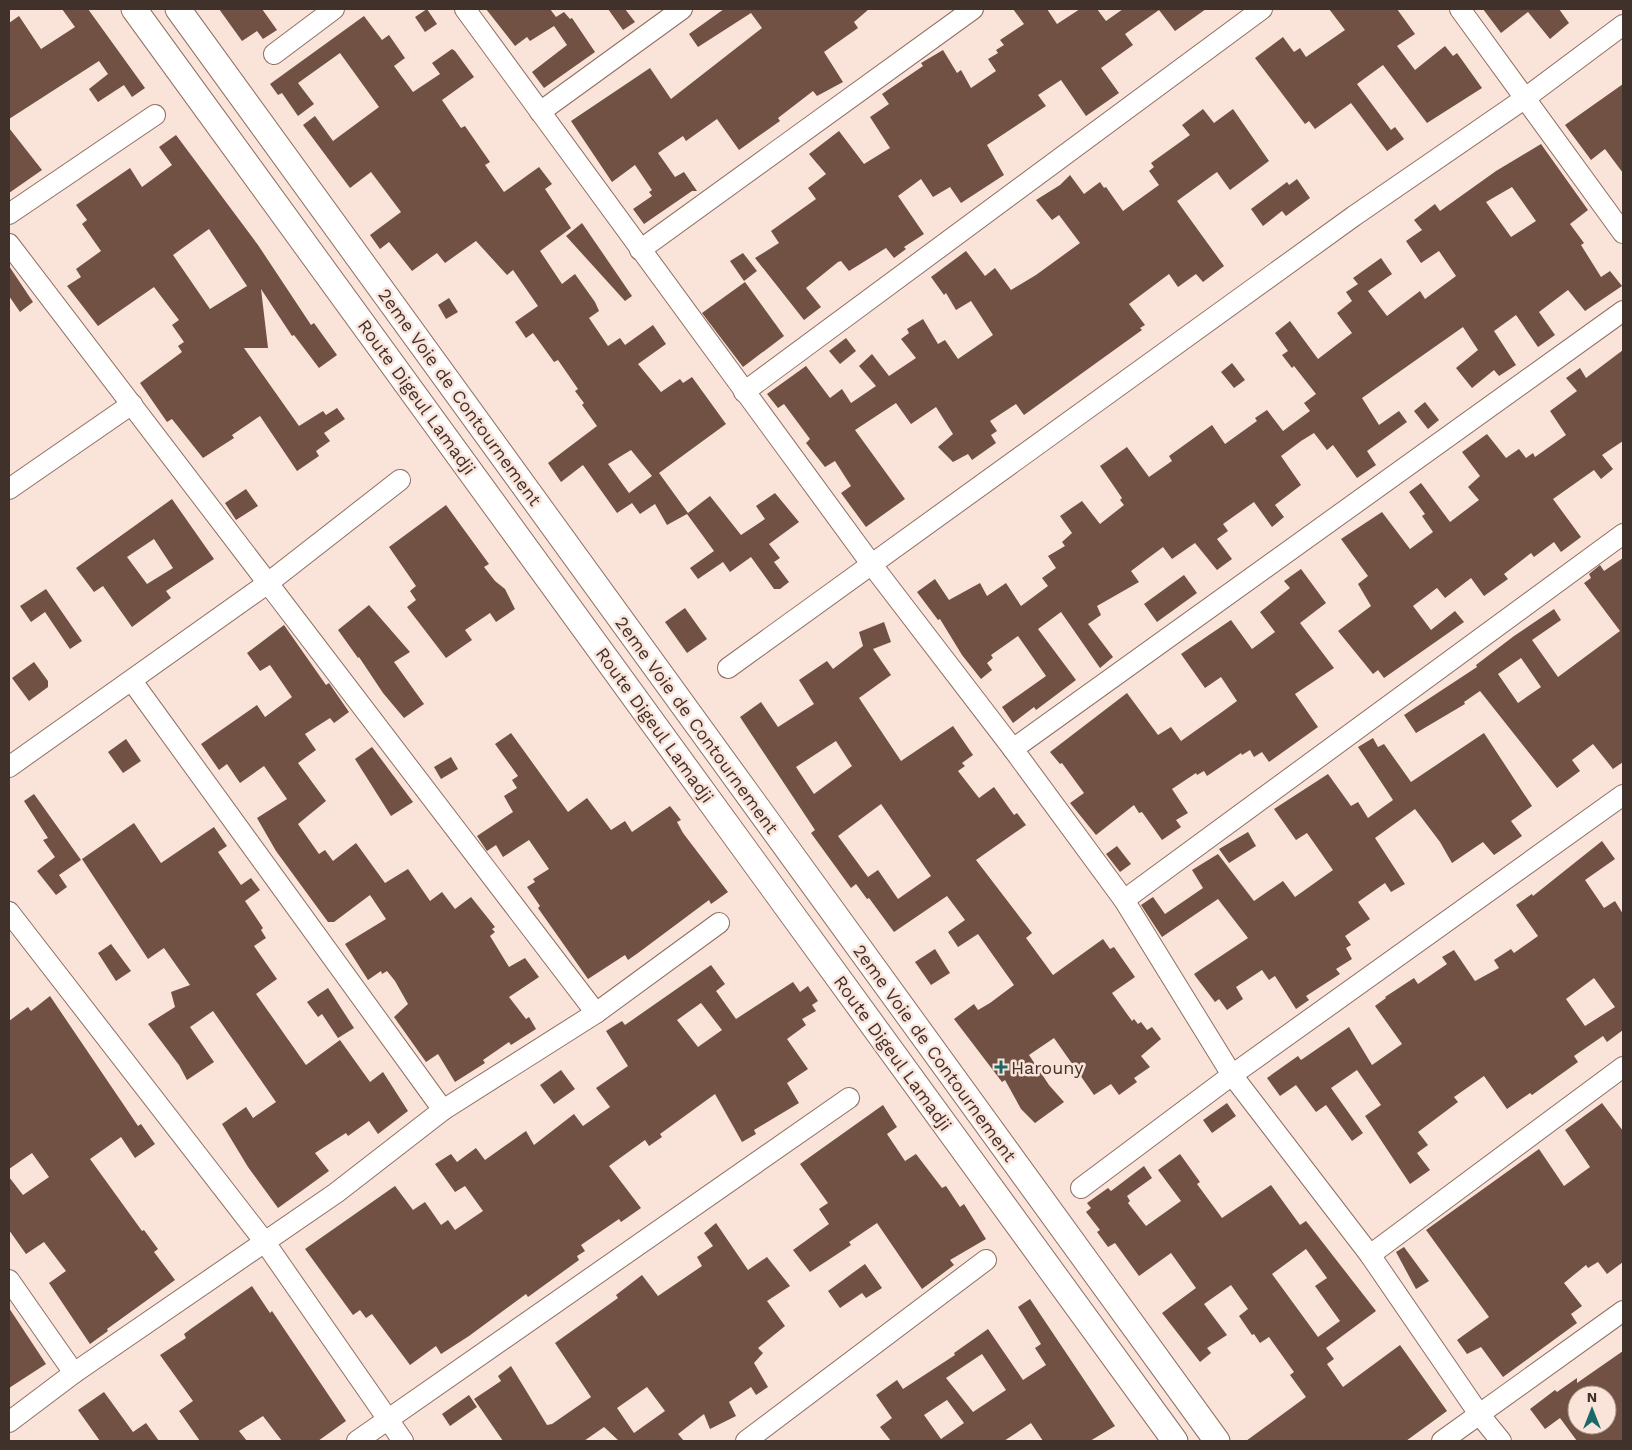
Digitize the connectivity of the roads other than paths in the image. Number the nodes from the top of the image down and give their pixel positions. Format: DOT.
graph roads {
  1 [pos="134,9"];
  2 [pos="178,9"];
  3 [pos="334,9"];
  4 [pos="465,9"];
  5 [pos="682,9"];
  6 [pos="973,9"];
  7 [pos="1262,9"];
  8 [pos="1460,9"];
  9 [pos="1623,25"];
  10 [pos="274,54"];
  11 [pos="1524,99"];
  12 [pos="540,112"];
  13 [pos="155,115"];
  14 [pos="9,214"];
  15 [pos="1623,233"];
  16 [pos="9,244"];
  17 [pos="640,250"];
  18 [pos="1623,311"];
  19 [pos="744,392"];
  20 [pos="132,404"];
  21 [pos="400,480"];
  22 [pos="9,489"];
  23 [pos="1623,534"];
  24 [pos="872,565"];
  25 [pos="268,583"];
  26 [pos="728,668"];
  27 [pos="132,681"];
  28 [pos="1013,749"];
  29 [pos="9,767"];
  30 [pos="1621,802"];
  31 [pos="1124,900"];
  32 [pos="9,912"];
  33 [pos="720,923"];
  34 [pos="596,1013"];
  35 [pos="1623,1067"];
  36 [pos="1232,1075"];
  37 [pos="849,1098"];
  38 [pos="443,1110"];
  39 [pos="1081,1188"];
  40 [pos="264,1241"];
  41 [pos="1370,1255"];
  42 [pos="986,1260"];
  43 [pos="9,1280"];
  44 [pos="1623,1311"];
  45 [pos="74,1373"];
  46 [pos="1480,1414"];
  47 [pos="388,1419"];
  48 [pos="9,1422"];
  49 [pos="357,1441"];
  50 [pos="403,1441"];
  51 [pos="746,1441"];
  52 [pos="1175,1441"];
  53 [pos="1217,1441"];
  54 [pos="1442,1441"];
  55 [pos="1501,1441"];
  1 -- 52 [label="main road, Route Digeul Lamadji"];
  2 -- 53 [label="main road, 2eme Voie de Contournement"];
  3 -- 10 [label="street"];
  4 -- 12 [label="street"];
  5 -- 12 [label="street"];
  6 -- 17 [label="street"];
  7 -- 19 [label="street"];
  8 -- 11 [label="street"];
  9 -- 11 [label="street"];
  11 -- 15 [label="street"];
  11 -- 24 [label="street"];
  12 -- 17 [label="street"];
  13 -- 14 [label="street"];
  16 -- 20 [label="street"];
  17 -- 19 [label="street"];
  18 -- 28 [label="street"];
  19 -- 24 [label="street"];
  20 -- 22 [label="street"];
  20 -- 25 [label="street"];
  21 -- 25 [label="street"];
  23 -- 31 [label="street"];
  24 -- 26 [label="street"];
  24 -- 28 [label="street"];
  25 -- 27 [label="street"];
  25 -- 34 [label="street"];
  27 -- 29 [label="street"];
  27 -- 38 [label="street"];
  28 -- 31 [label="street"];
  30 -- 36 [label="street"];
  31 -- 36 [label="street"];
  32 -- 40 [label="street"];
  33 -- 34 [label="street"];
  34 -- 38 [label="street"];
  35 -- 41 [label="street"];
  36 -- 39 [label="street"];
  36 -- 41 [label="street"];
  37 -- 47 [label="street"];
  38 -- 40 [label="street"];
  40 -- 45 [label="street"];
  40 -- 47 [label="street"];
  41 -- 46 [label="street"];
  42 -- 51 [label="street"];
  43 -- 45 [label="street"];
  44 -- 46 [label="street"];
  45 -- 48 [label="street"];
  46 -- 54 [label="street"];
  46 -- 55 [label="street"];
  47 -- 49 [label="street"];
  47 -- 50 [label="street"];
}
